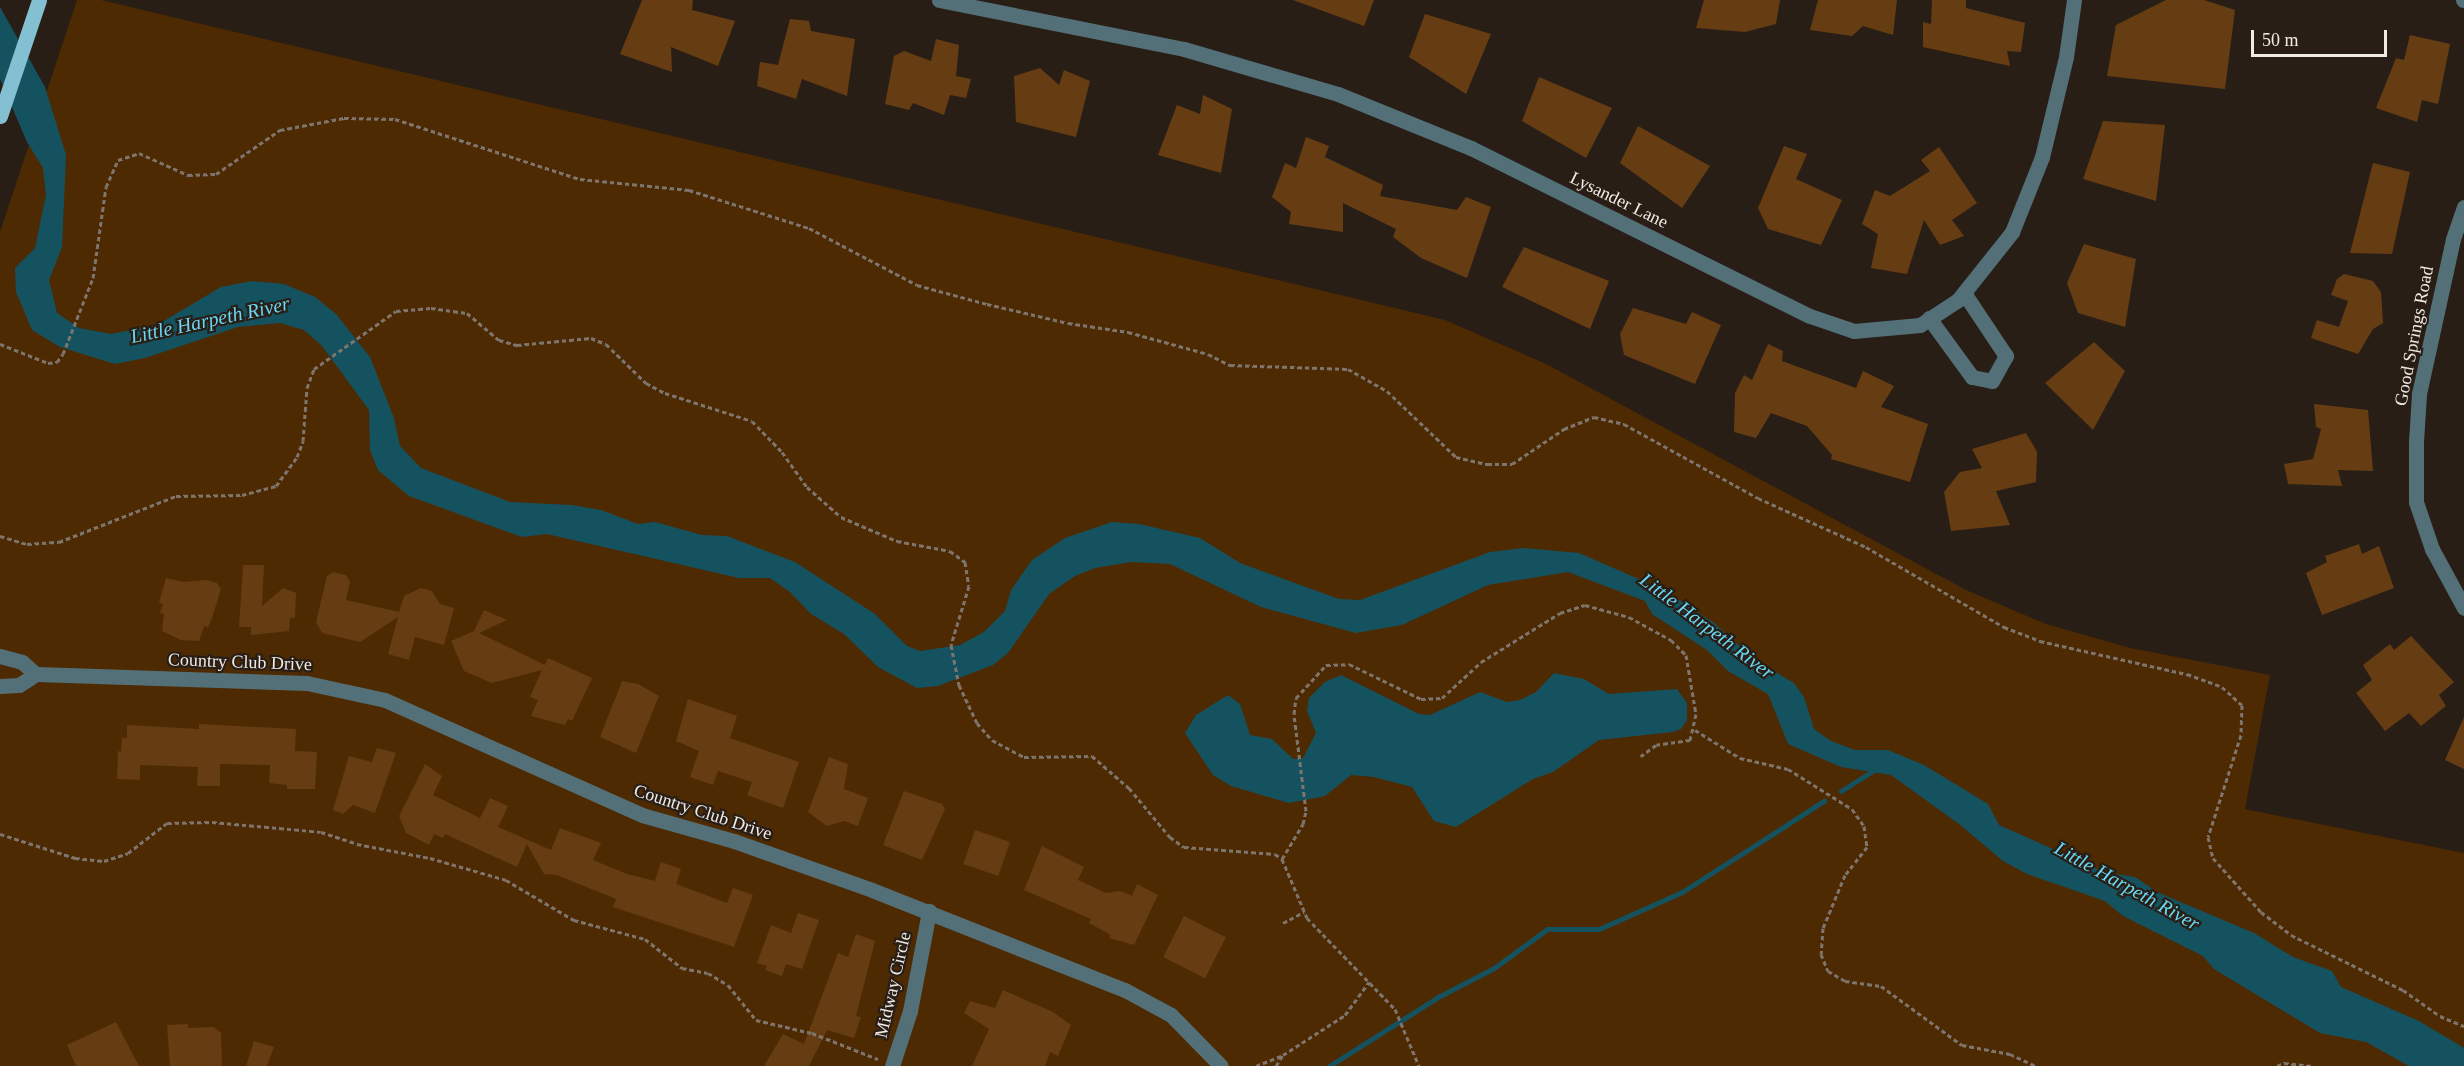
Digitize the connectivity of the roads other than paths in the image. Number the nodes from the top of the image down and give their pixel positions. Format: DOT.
graph roads {
  1 [pos="39,0"];
  2 [pos="939,0"];
  3 [pos="2074,0"];
  4 [pos="0,116"];
  5 [pos="2464,207"];
  6 [pos="1964,293"];
  7 [pos="1929,318"];
  8 [pos="2464,608"];
  9 [pos="0,656"];
  10 [pos="36,674"];
  11 [pos="0,686"];
  12 [pos="929,911"];
  13 [pos="887,1064"];
  14 [pos="1221,1066"];
  1 -- 4 [label="main road"];
  2 -- 7 [label="street, Lysander Lane"];
  3 -- 6 [label="street, Lysander Lane"];
  5 -- 8 [label="street, Good Springs Road"];
  6 -- 7 [label="street, Lysander Lane"];
  6 -- 7 [label="street"];
  9 -- 10 [label="street, Country Club Drive"];
  10 -- 11 [label="street, Country Club Drive"];
  10 -- 12 [label="street, Country Club Drive"];
  12 -- 13 [label="street, Midway Circle"];
  12 -- 14 [label="street, Country Club Drive"];
}
